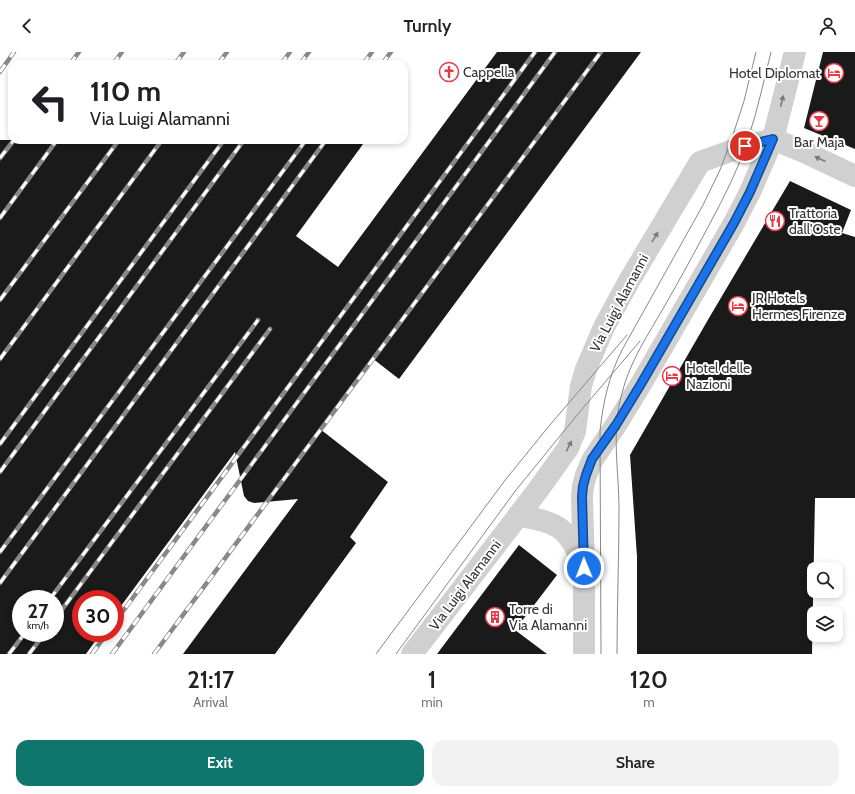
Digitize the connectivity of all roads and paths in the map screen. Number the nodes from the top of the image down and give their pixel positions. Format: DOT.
graph roads {
  1 [pos="795,52"];
  2 [pos="773,139"];
  3 [pos="855,176"];
  4 [pos="518,516"];
  5 [pos="584,568"];
  6 [pos="412,654"];
  7 [pos="584,654"];
  2 -- 1 [label="street, one-way"];
  3 -- 2 [label="street, one-way"];
  4 -- 2 [label="street, Via Luigi Alamanni, one-way"];
  2 -- 5 [label="street"];
  4 -- 5 [label="street"];
  4 -- 6 [label="street, Via Luigi Alamanni"];
  5 -- 7 [label="street"];
}
